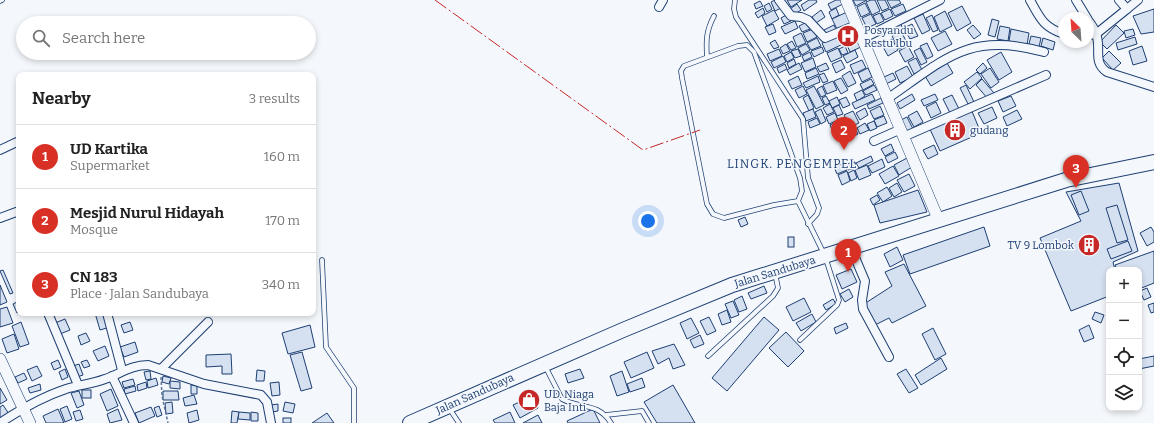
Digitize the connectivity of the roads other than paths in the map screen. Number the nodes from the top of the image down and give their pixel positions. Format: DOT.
graph roads {
  1 [pos="735,0"];
  2 [pos="780,0"];
  3 [pos="846,0"];
  4 [pos="940,0"];
  5 [pos="1030,0"];
  6 [pos="1076,0"];
  7 [pos="1119,0"];
  8 [pos="1138,0"];
  9 [pos="1127,9"];
  10 [pos="1083,12"];
  11 [pos="714,16"];
  12 [pos="856,24"];
  13 [pos="1058,32"];
  14 [pos="1094,33"];
  15 [pos="862,39"];
  16 [pos="1094,42"];
  17 [pos="1044,52"];
  18 [pos="707,57"];
  19 [pos="1046,75"];
  20 [pos="1154,87"];
  21 [pos="887,100"];
  22 [pos="901,134"];
  23 [pos="874,141"];
  24 [pos="16,142"];
  25 [pos="0,150"];
  26 [pos="1154,162"];
  27 [pos="798,201"];
  28 [pos="16,212"];
  29 [pos="0,218"];
  30 [pos="939,221"];
  31 [pos="809,226"];
  32 [pos="851,248"];
  33 [pos="822,250"];
  34 [pos="322,260"];
  35 [pos="775,272"];
  36 [pos="49,316"];
  37 [pos="108,316"];
  38 [pos="208,322"];
  39 [pos="800,340"];
  40 [pos="708,356"];
  41 [pos="889,357"];
  42 [pos="0,359"];
  43 [pos="544,365"];
  44 [pos="161,369"];
  45 [pos="122,370"];
  46 [pos="112,376"];
  47 [pos="78,385"];
  48 [pos="448,406"];
  49 [pos="23,408"];
  50 [pos="606,415"];
  51 [pos="0,423"];
  52 [pos="30,423"];
  53 [pos="134,423"];
  54 [pos="271,423"];
  55 [pos="354,423"];
  56 [pos="410,423"];
  57 [pos="459,423"];
  58 [pos="610,423"];
  59 [pos="650,423"];
  1 -- 31 [label="lane"];
  2 -- 12 [label="street"];
  3 -- 12 [label="street"];
  4 -- 15 [label="street"];
  5 -- 13 [label="street"];
  6 -- 10 [label="street"];
  7 -- 9 [label="street"];
  8 -- 9 [label="street"];
  9 -- 14 [label="street"];
  11 -- 18 [label="lane"];
  12 -- 15 [label="street"];
  15 -- 21 [label="street"];
  16 -- 20 [label="street"];
  17 -- 21 [label="street"];
  18 -- 27 [label="lane"];
  18 -- 27 [label="lane"];
  19 -- 22 [label="street"];
  21 -- 22 [label="street"];
  22 -- 23 [label="street"];
  22 -- 30 [label="street"];
  24 -- 25 [label="street"];
  26 -- 30 [label="highway, Jalan Sandubaya"];
  27 -- 31 [label="lane"];
  28 -- 29 [label="street"];
  30 -- 32 [label="highway, Jalan Sandubaya"];
  31 -- 33 [label="lane"];
  32 -- 33 [label="highway, Jalan Sandubaya"];
  32 -- 41 [label="street"];
  33 -- 35 [label="highway, Jalan Sandubaya"];
  33 -- 39 [label="lane"];
  34 -- 55 [label="lane"];
  35 -- 40 [label="lane"];
  35 -- 43 [label="highway, Jalan Sandubaya"];
  36 -- 47 [label="street"];
  37 -- 45 [label="street"];
  38 -- 44 [label="street"];
  42 -- 49 [label="street"];
  43 -- 48 [label="highway, Jalan Sandubaya"];
  43 -- 50 [label="lane"];
  44 -- 45 [label="street"];
  44 -- 54 [label="street"];
  45 -- 46 [label="street"];
  46 -- 47 [label="street"];
  46 -- 53 [label="street"];
  47 -- 49 [label="street"];
  48 -- 56 [label="highway, Jalan Sandubaya"];
  48 -- 57 [label="lane"];
  49 -- 51 [label="street"];
  49 -- 52 [label="street"];
  50 -- 58 [label="lane"];
  50 -- 59 [label="lane"];
}
